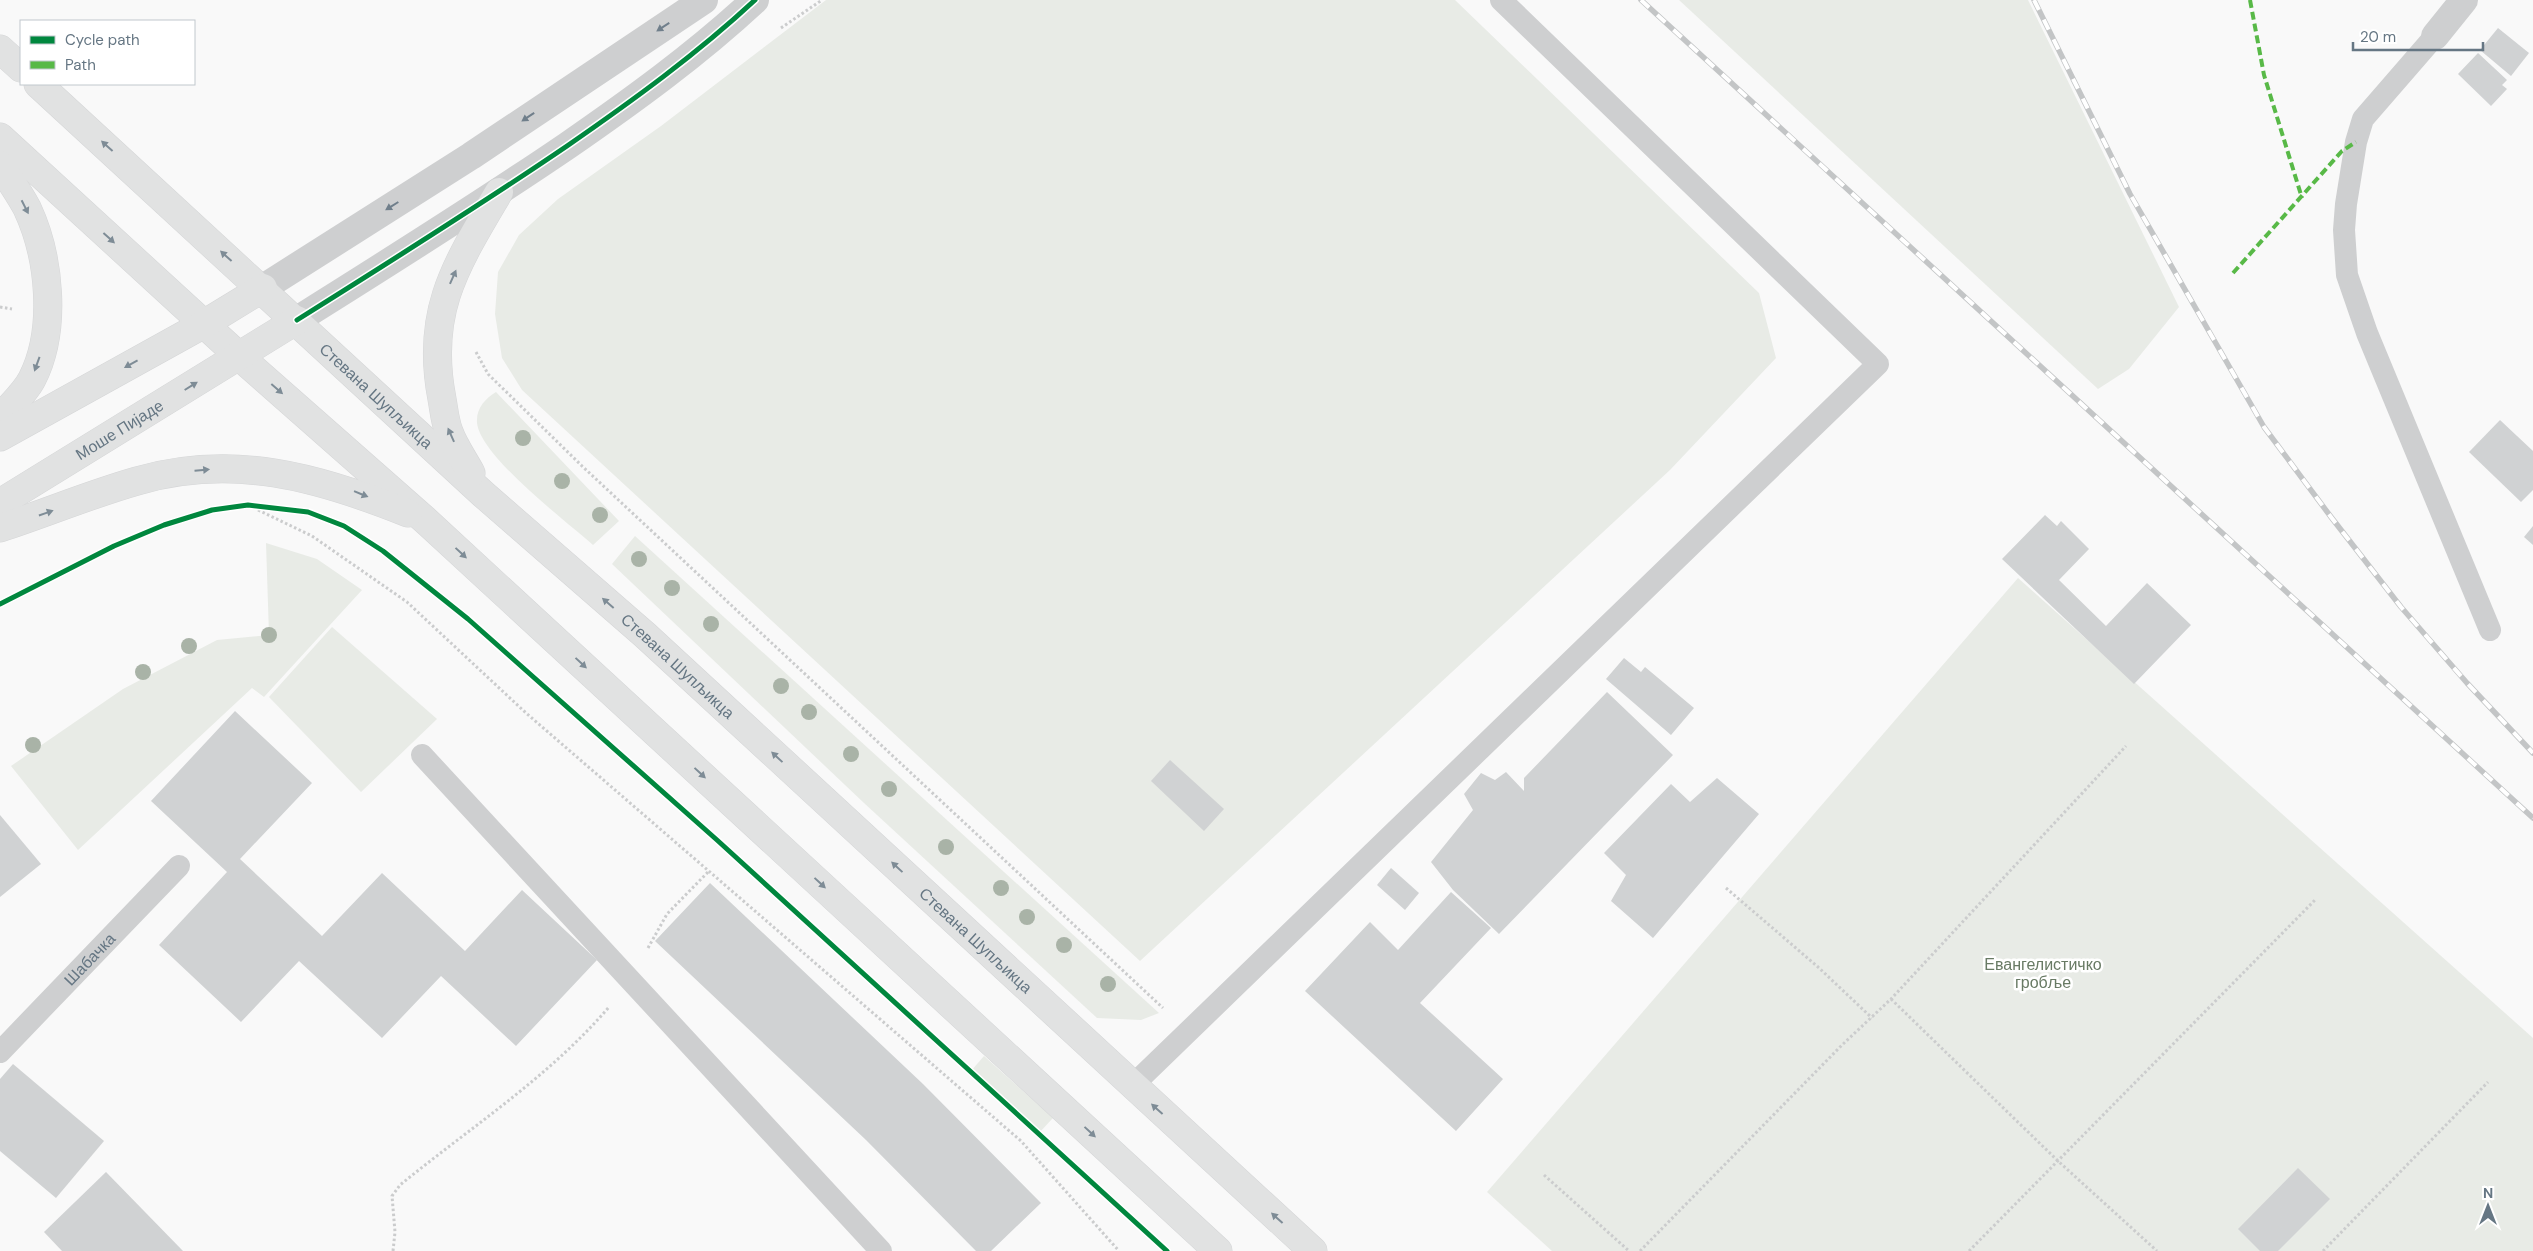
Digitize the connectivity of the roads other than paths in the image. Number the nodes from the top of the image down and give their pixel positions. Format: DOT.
graph roads {
  1 [pos="704,0"];
  2 [pos="755,0"];
  3 [pos="1501,0"];
  4 [pos="2464,0"];
  5 [pos="2435,36"];
  6 [pos="0,49"];
  7 [pos="20,67"];
  8 [pos="39,85"];
  9 [pos="0,137"];
  10 [pos="0,165"];
  11 [pos="499,192"];
  12 [pos="263,288"];
  13 [pos="297,320"];
  14 [pos="204,324"];
  15 [pos="240,357"];
  16 [pos="0,418"];
  17 [pos="0,437"];
  18 [pos="483,494"];
  19 [pos="0,503"];
  20 [pos="425,520"];
  21 [pos="0,528"];
  22 [pos="2490,630"];
  23 [pos="422,755"];
  24 [pos="179,866"];
  25 [pos="0,1052"];
  26 [pos="1132,1086"];
  27 [pos="881,1251"];
  28 [pos="1218,1251"];
  29 [pos="1313,1251"];
  1 -- 12 [label="street, one-way"];
  2 -- 11 [label="street"];
  3 -- 26 [label="lane"];
  4 -- 5 [label="street"];
  5 -- 22 [label="lane"];
  6 -- 7 [label="main road"];
  12 -- 8 [label="main road, Стевана Шупљикца, one-way"];
  9 -- 14 [label="main road, one-way"];
  10 -- 16 [label="main road, one-way"];
  11 -- 13 [label="street"];
  18 -- 11 [label="main road, one-way"];
  12 -- 13 [label="main road, Стевана Шупљикца"];
  12 -- 14 [label="main road"];
  13 -- 15 [label="main road, Моше Пијаде"];
  13 -- 18 [label="main road, Стевана Шупљикца"];
  14 -- 15 [label="main road"];
  14 -- 17 [label="main road, one-way"];
  19 -- 15 [label="main road, Моше Пијаде, one-way"];
  15 -- 20 [label="main road, one-way"];
  26 -- 18 [label="main road, Стевана Шупљикца, one-way"];
  21 -- 20 [label="main road, one-way"];
  20 -- 28 [label="main road, one-way"];
  23 -- 27 [label="lane"];
  24 -- 25 [label="lane, Шабачка"];
  29 -- 26 [label="main road, Стевана Шупљикца, one-way"];
}
